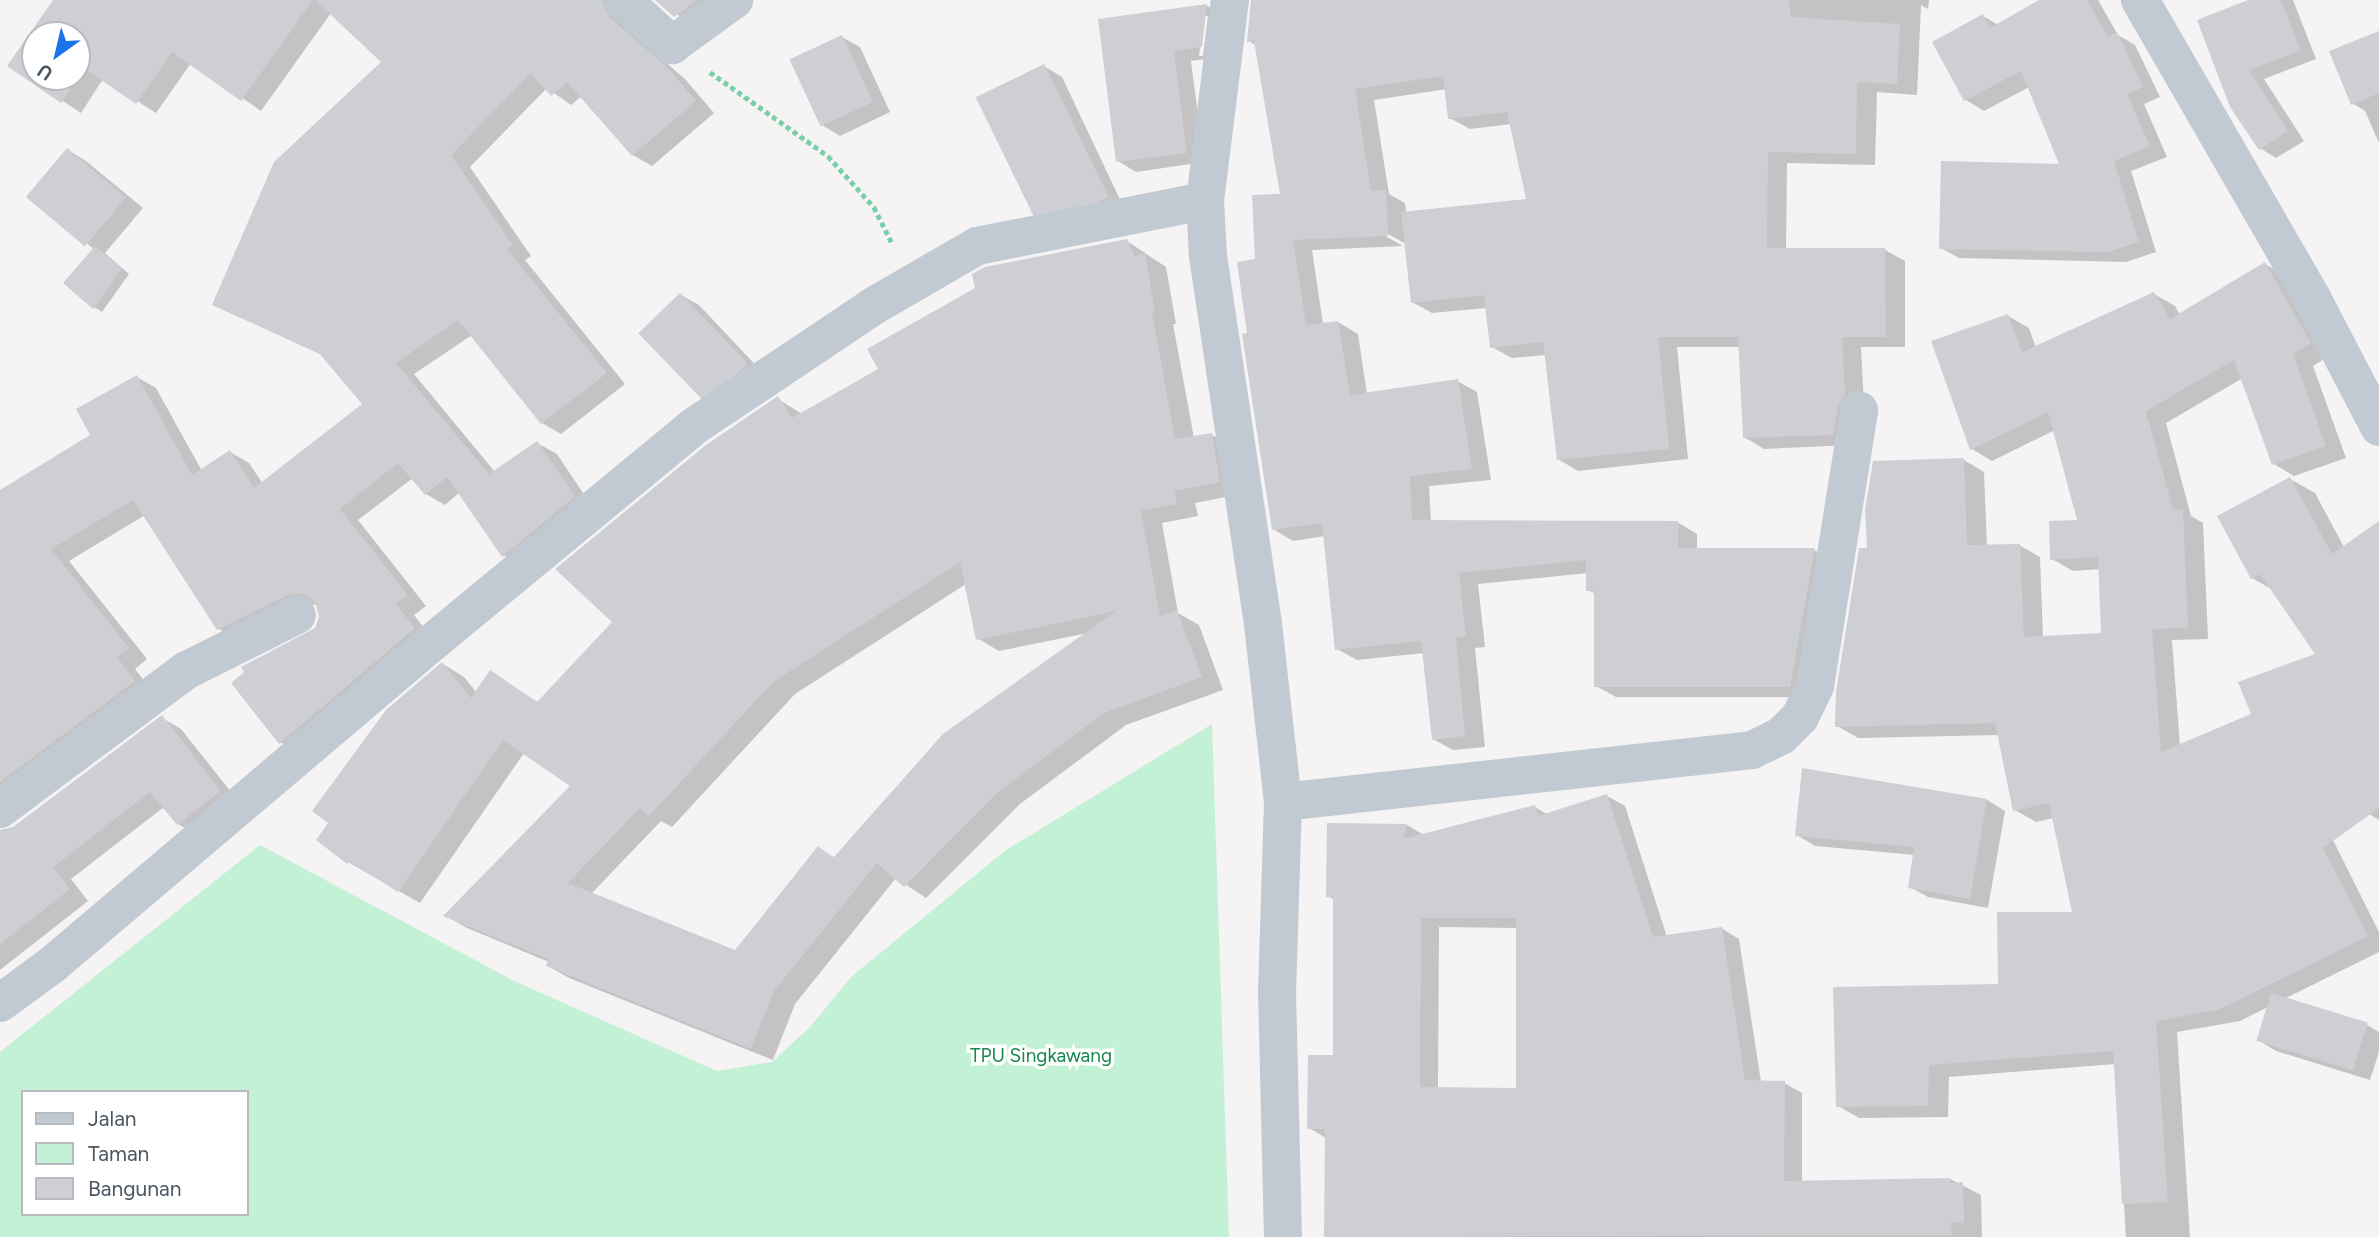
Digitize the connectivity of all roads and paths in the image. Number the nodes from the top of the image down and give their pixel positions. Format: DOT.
graph roads {
  1 [pos="623,0"];
  2 [pos="734,0"];
  3 [pos="1230,0"];
  4 [pos="2140,0"];
  5 [pos="672,45"];
  6 [pos="1205,201"];
  7 [pos="912,284"];
  8 [pos="1859,410"];
  9 [pos="2379,427"];
  10 [pos="297,615"];
  11 [pos="1283,802"];
  12 [pos="0,809"];
  13 [pos="0,1003"];
  14 [pos="1283,1237"];
  1 -- 5 [label="street"];
  2 -- 5 [label="street"];
  3 -- 6 [label="street"];
  4 -- 9 [label="street"];
  5 -- 7 [label="path"];
  6 -- 7 [label="street"];
  6 -- 11 [label="street"];
  7 -- 13 [label="street"];
  8 -- 11 [label="street"];
  10 -- 12 [label="street"];
  11 -- 14 [label="street"];
}
